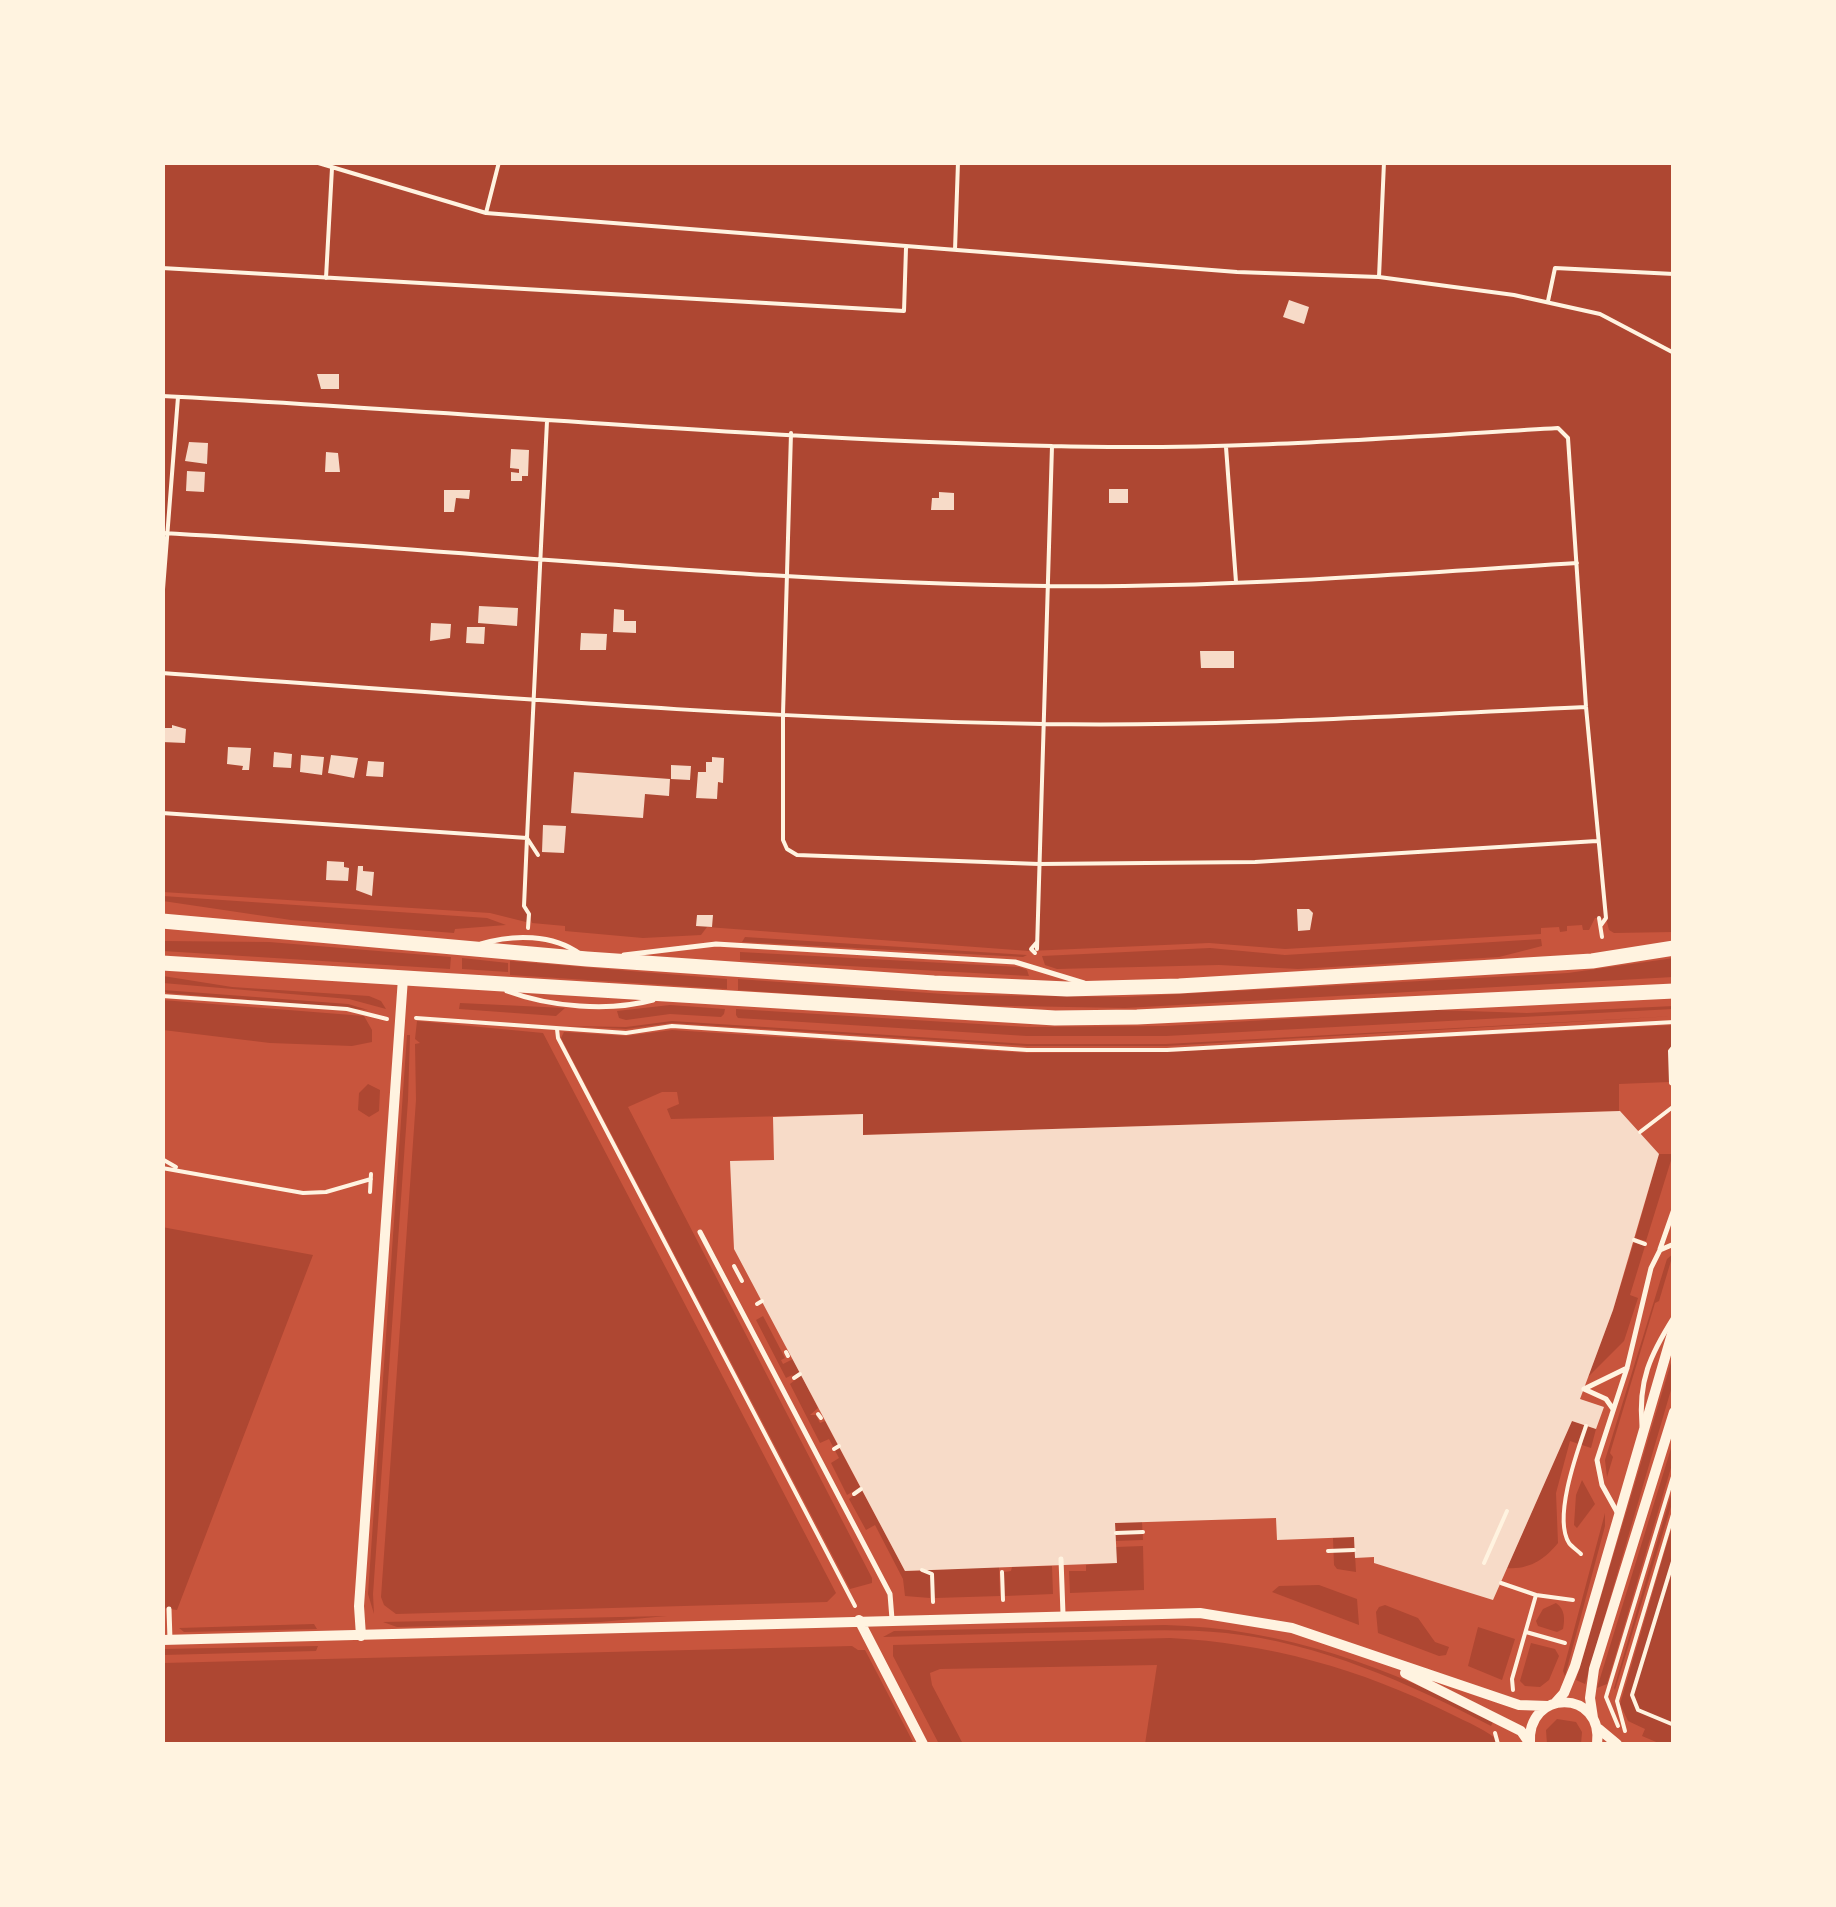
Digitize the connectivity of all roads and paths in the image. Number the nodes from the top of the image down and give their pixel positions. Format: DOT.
graph roads {
  1 [pos="314,162"];
  2 [pos="500,162"];
  3 [pos="958,162"];
  4 [pos="1384,162"];
  5 [pos="332,168"];
  6 [pos="486,213"];
  7 [pos="906,246"];
  8 [pos="955,250"];
  9 [pos="162,268"];
  10 [pos="1674,274"];
  11 [pos="326,278"];
  12 [pos="1379,278"];
  13 [pos="1548,301"];
  14 [pos="1674,353"];
  15 [pos="162,396"];
  16 [pos="178,397"];
  17 [pos="547,421"];
  18 [pos="791,433"];
  19 [pos="1052,446"];
  20 [pos="1226,447"];
  21 [pos="165,533"];
  22 [pos="540,559"];
  23 [pos="1577,563"];
  24 [pos="787,575"];
  25 [pos="1236,584"];
  26 [pos="1046,586"];
  27 [pos="162,602"];
  28 [pos="162,673"];
  29 [pos="533,699"];
  30 [pos="1586,706"];
  31 [pos="783,714"];
  32 [pos="1044,724"];
  33 [pos="162,814"];
  34 [pos="527,838"];
  35 [pos="1597,841"];
  36 [pos="538,855"];
  37 [pos="1038,864"];
  38 [pos="162,921"];
  39 [pos="528,928"];
  40 [pos="1602,937"];
  41 [pos="1674,948"];
  42 [pos="1036,951"];
  43 [pos="586,959"];
  44 [pos="162,963"];
  45 [pos="403,978"];
  46 [pos="1100,988"];
  47 [pos="1674,992"];
  48 [pos="162,996"];
  49 [pos="409,1018"];
  50 [pos="391,1020"];
  51 [pos="1674,1022"];
  52 [pos="557,1029"];
  53 [pos="1674,1046"];
  54 [pos="1674,1085"];
  55 [pos="1674,1106"];
  56 [pos="1640,1132"];
  57 [pos="162,1159"];
  58 [pos="162,1168"];
  59 [pos="180,1169"];
  60 [pos="370,1192"];
  61 [pos="1674,1209"];
  62 [pos="700,1232"];
  63 [pos="1634,1240"];
  64 [pos="1645,1244"];
  65 [pos="1674,1244"];
  66 [pos="1660,1250"];
  67 [pos="734,1266"];
  68 [pos="742,1281"];
  69 [pos="1674,1317"];
  70 [pos="1674,1327"];
  71 [pos="1626,1368"];
  72 [pos="800,1374"];
  73 [pos="794,1378"];
  74 [pos="1614,1410"];
  75 [pos="1674,1412"];
  76 [pos="1586,1426"];
  77 [pos="1642,1434"];
  78 [pos="1674,1474"];
  79 [pos="862,1490"];
  80 [pos="854,1494"];
  81 [pos="1507,1511"];
  82 [pos="1674,1511"];
  83 [pos="1618,1514"];
  84 [pos="1143,1532"];
  85 [pos="1116,1533"];
  86 [pos="1354,1550"];
  87 [pos="1328,1551"];
  88 [pos="1580,1554"];
  89 [pos="1674,1558"];
  90 [pos="1061,1559"];
  91 [pos="1484,1563"];
  92 [pos="922,1570"];
  93 [pos="1002,1572"];
  94 [pos="1501,1583"];
  95 [pos="1536,1595"];
  96 [pos="1003,1600"];
  97 [pos="1572,1600"];
  98 [pos="932,1602"];
  99 [pos="169,1609"];
  100 [pos="1063,1614"];
  101 [pos="892,1619"];
  102 [pos="859,1620"];
  103 [pos="1526,1632"];
  104 [pos="361,1636"];
  105 [pos="166,1640"];
  106 [pos="1565,1643"];
  107 [pos="1368,1655"];
  108 [pos="1513,1690"];
  109 [pos="1551,1705"];
  110 [pos="1595,1723"];
  111 [pos="1626,1724"];
  112 [pos="1674,1725"];
  113 [pos="1494,1733"];
  114 [pos="1634,1737"];
  115 [pos="924,1744"];
  116 [pos="1498,1744"];
  117 [pos="1530,1744"];
  118 [pos="1597,1744"];
  119 [pos="1617,1744"];
  1 -- 5 [label="path"];
  2 -- 6 [label="path"];
  3 -- 8 [label="path"];
  4 -- 12 [label="path"];
  5 -- 6 [label="path"];
  5 -- 11 [label="path"];
  6 -- 7 [label="path"];
  7 -- 8 [label="path"];
  7 -- 11 [label="path"];
  8 -- 12 [label="path"];
  9 -- 11 [label="path"];
  10 -- 13 [label="path"];
  12 -- 13 [label="path"];
  13 -- 14 [label="path"];
  15 -- 16 [label="path"];
  16 -- 17 [label="path"];
  16 -- 21 [label="path"];
  17 -- 18 [label="path"];
  17 -- 22 [label="path"];
  18 -- 19 [label="path"];
  18 -- 24 [label="path"];
  19 -- 20 [label="path"];
  19 -- 26 [label="path"];
  20 -- 23 [label="path"];
  20 -- 25 [label="path"];
  21 -- 22 [label="path"];
  21 -- 27 [label="path"];
  22 -- 24 [label="path"];
  22 -- 29 [label="path"];
  23 -- 25 [label="path"];
  23 -- 30 [label="path"];
  24 -- 26 [label="path"];
  24 -- 31 [label="path"];
  25 -- 26 [label="path"];
  26 -- 32 [label="path"];
  28 -- 29 [label="path"];
  29 -- 31 [label="path"];
  29 -- 34 [label="path"];
  30 -- 32 [label="path"];
  30 -- 35 [label="path"];
  31 -- 32 [label="path"];
  31 -- 37 [label="path"];
  32 -- 37 [label="path"];
  33 -- 34 [label="path"];
  34 -- 36 [label="path"];
  34 -- 39 [label="path"];
  35 -- 37 [label="path"];
  35 -- 40 [label="path"];
  37 -- 42 [label="path"];
  38 -- 43 [label="main road"];
  41 -- 46 [label="main road"];
  43 -- 46 [label="main road"];
  43 -- 46 [label="lane"];
  44 -- 45 [label="main road"];
  45 -- 47 [label="main road"];
  45 -- 104 [label="street"];
  48 -- 50 [label="path"];
  49 -- 52 [label="path"];
  51 -- 52 [label="path"];
  52 -- 102 [label="path"];
  53 -- 54 [label="path"];
  55 -- 56 [label="path"];
  57 -- 59 [label="path"];
  58 -- 59 [label="path"];
  59 -- 60 [label="path"];
  61 -- 66 [label="lane"];
  62 -- 101 [label="lane"];
  63 -- 64 [label="path"];
  65 -- 66 [label="lane"];
  66 -- 71 [label="lane"];
  67 -- 68 [label="path"];
  69 -- 77 [label="lane"];
  70 -- 77 [label="street"];
  71 -- 74 [label="lane"];
  71 -- 74 [label="lane"];
  72 -- 73 [label="path"];
  74 -- 83 [label="lane"];
  75 -- 110 [label="street"];
  76 -- 88 [label="path"];
  77 -- 83 [label="street"];
  78 -- 114 [label="path"];
  79 -- 80 [label="path"];
  81 -- 91 [label="path"];
  82 -- 111 [label="path"];
  83 -- 109 [label="street"];
  84 -- 85 [label="path"];
  86 -- 87 [label="path"];
  89 -- 112 [label="path"];
  90 -- 100 [label="lane"];
  92 -- 98 [label="path"];
  93 -- 96 [label="path"];
  94 -- 95 [label="path"];
  95 -- 97 [label="path"];
  95 -- 103 [label="path"];
  99 -- 105 [label="lane"];
  100 -- 101 [label="street"];
  100 -- 107 [label="street"];
  101 -- 102 [label="street"];
  102 -- 104 [label="street"];
  102 -- 115 [label="street"];
  103 -- 106 [label="path"];
  103 -- 108 [label="path"];
  104 -- 105 [label="street"];
  107 -- 109 [label="street"];
  107 -- 117 [label="street"];
  109 -- 110 [label="street"];
  109 -- 117 [label="street"];
  110 -- 118 [label="street"];
  110 -- 119 [label="street"];
  113 -- 116 [label="path"];
}
